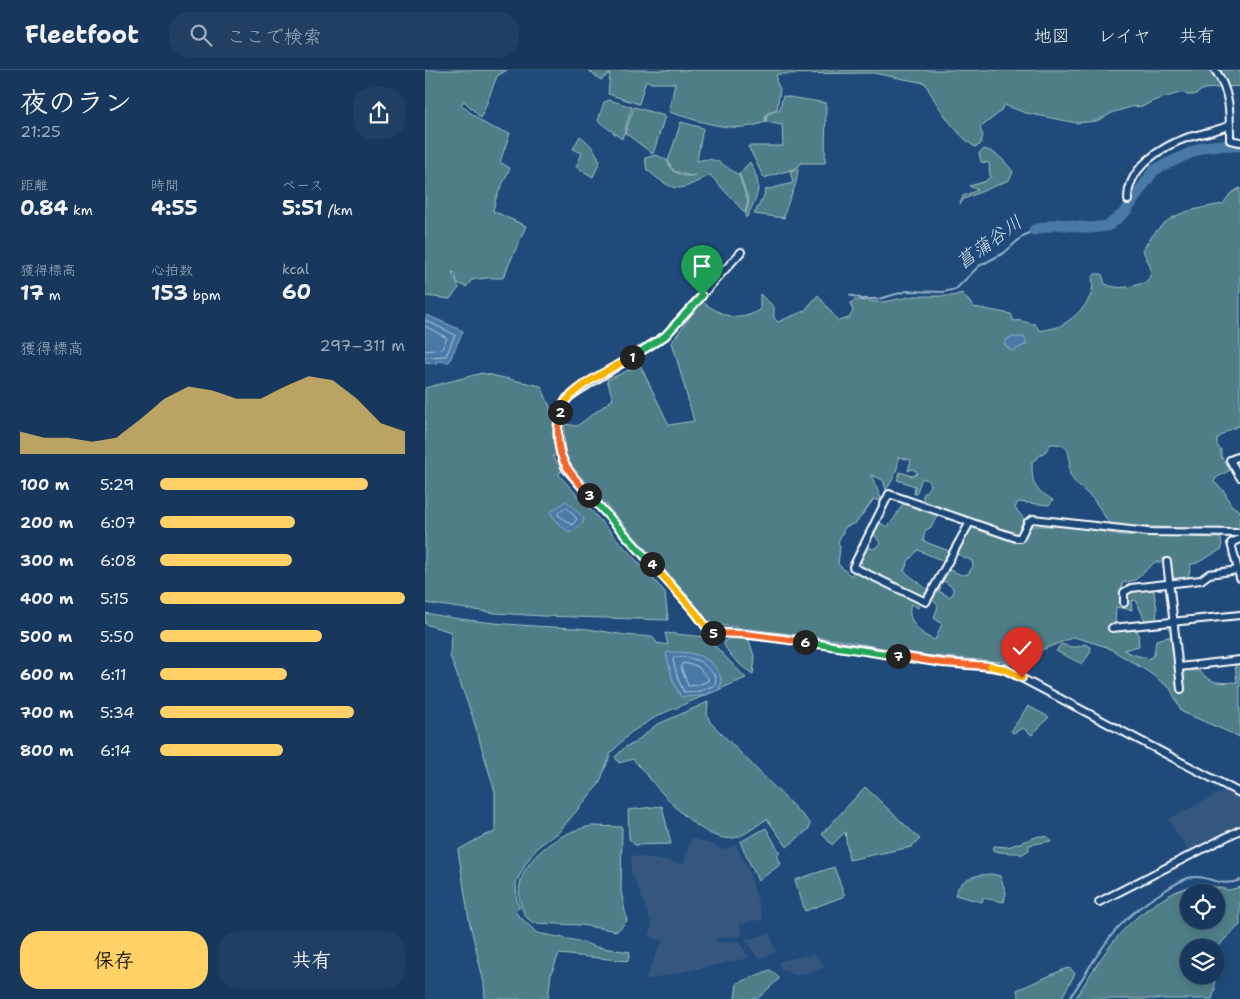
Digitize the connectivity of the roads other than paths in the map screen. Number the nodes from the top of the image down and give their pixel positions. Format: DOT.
graph roads {
  1 [pos="1215,70"];
  2 [pos="1230,125"];
  3 [pos="1240,142"];
  4 [pos="1128,200"];
  5 [pos="741,252"];
  6 [pos="1240,456"];
  7 [pos="1240,477"];
  8 [pos="970,522"];
  9 [pos="1228,533"];
  10 [pos="1240,533"];
  11 [pos="1240,539"];
  12 [pos="1231,543"];
  13 [pos="1167,562"];
  14 [pos="1238,570"];
  15 [pos="1240,578"];
  16 [pos="1169,583"];
  17 [pos="1124,603"];
  18 [pos="1240,615"];
  19 [pos="1174,622"];
  20 [pos="1112,628"];
  21 [pos="1240,660"];
  22 [pos="1179,667"];
  23 [pos="1181,689"];
  24 [pos="1240,793"];
  25 [pos="1240,830"];
  26 [pos="1099,902"];
  1 -- 2 [label="street"];
  2 -- 3 [label="street"];
  2 -- 4 [label="street"];
  5 -- 24 [label="street"];
  6 -- 7 [label="street"];
  8 -- 8 [label="street"];
  8 -- 9 [label="street"];
  9 -- 10 [label="street"];
  9 -- 12 [label="street"];
  11 -- 12 [label="street"];
  12 -- 14 [label="street"];
  13 -- 16 [label="street"];
  14 -- 15 [label="street"];
  14 -- 16 [label="street"];
  16 -- 17 [label="street"];
  16 -- 19 [label="street"];
  18 -- 19 [label="street"];
  19 -- 20 [label="street"];
  19 -- 22 [label="street"];
  21 -- 22 [label="street"];
  22 -- 23 [label="street"];
  25 -- 26 [label="street"];
}
